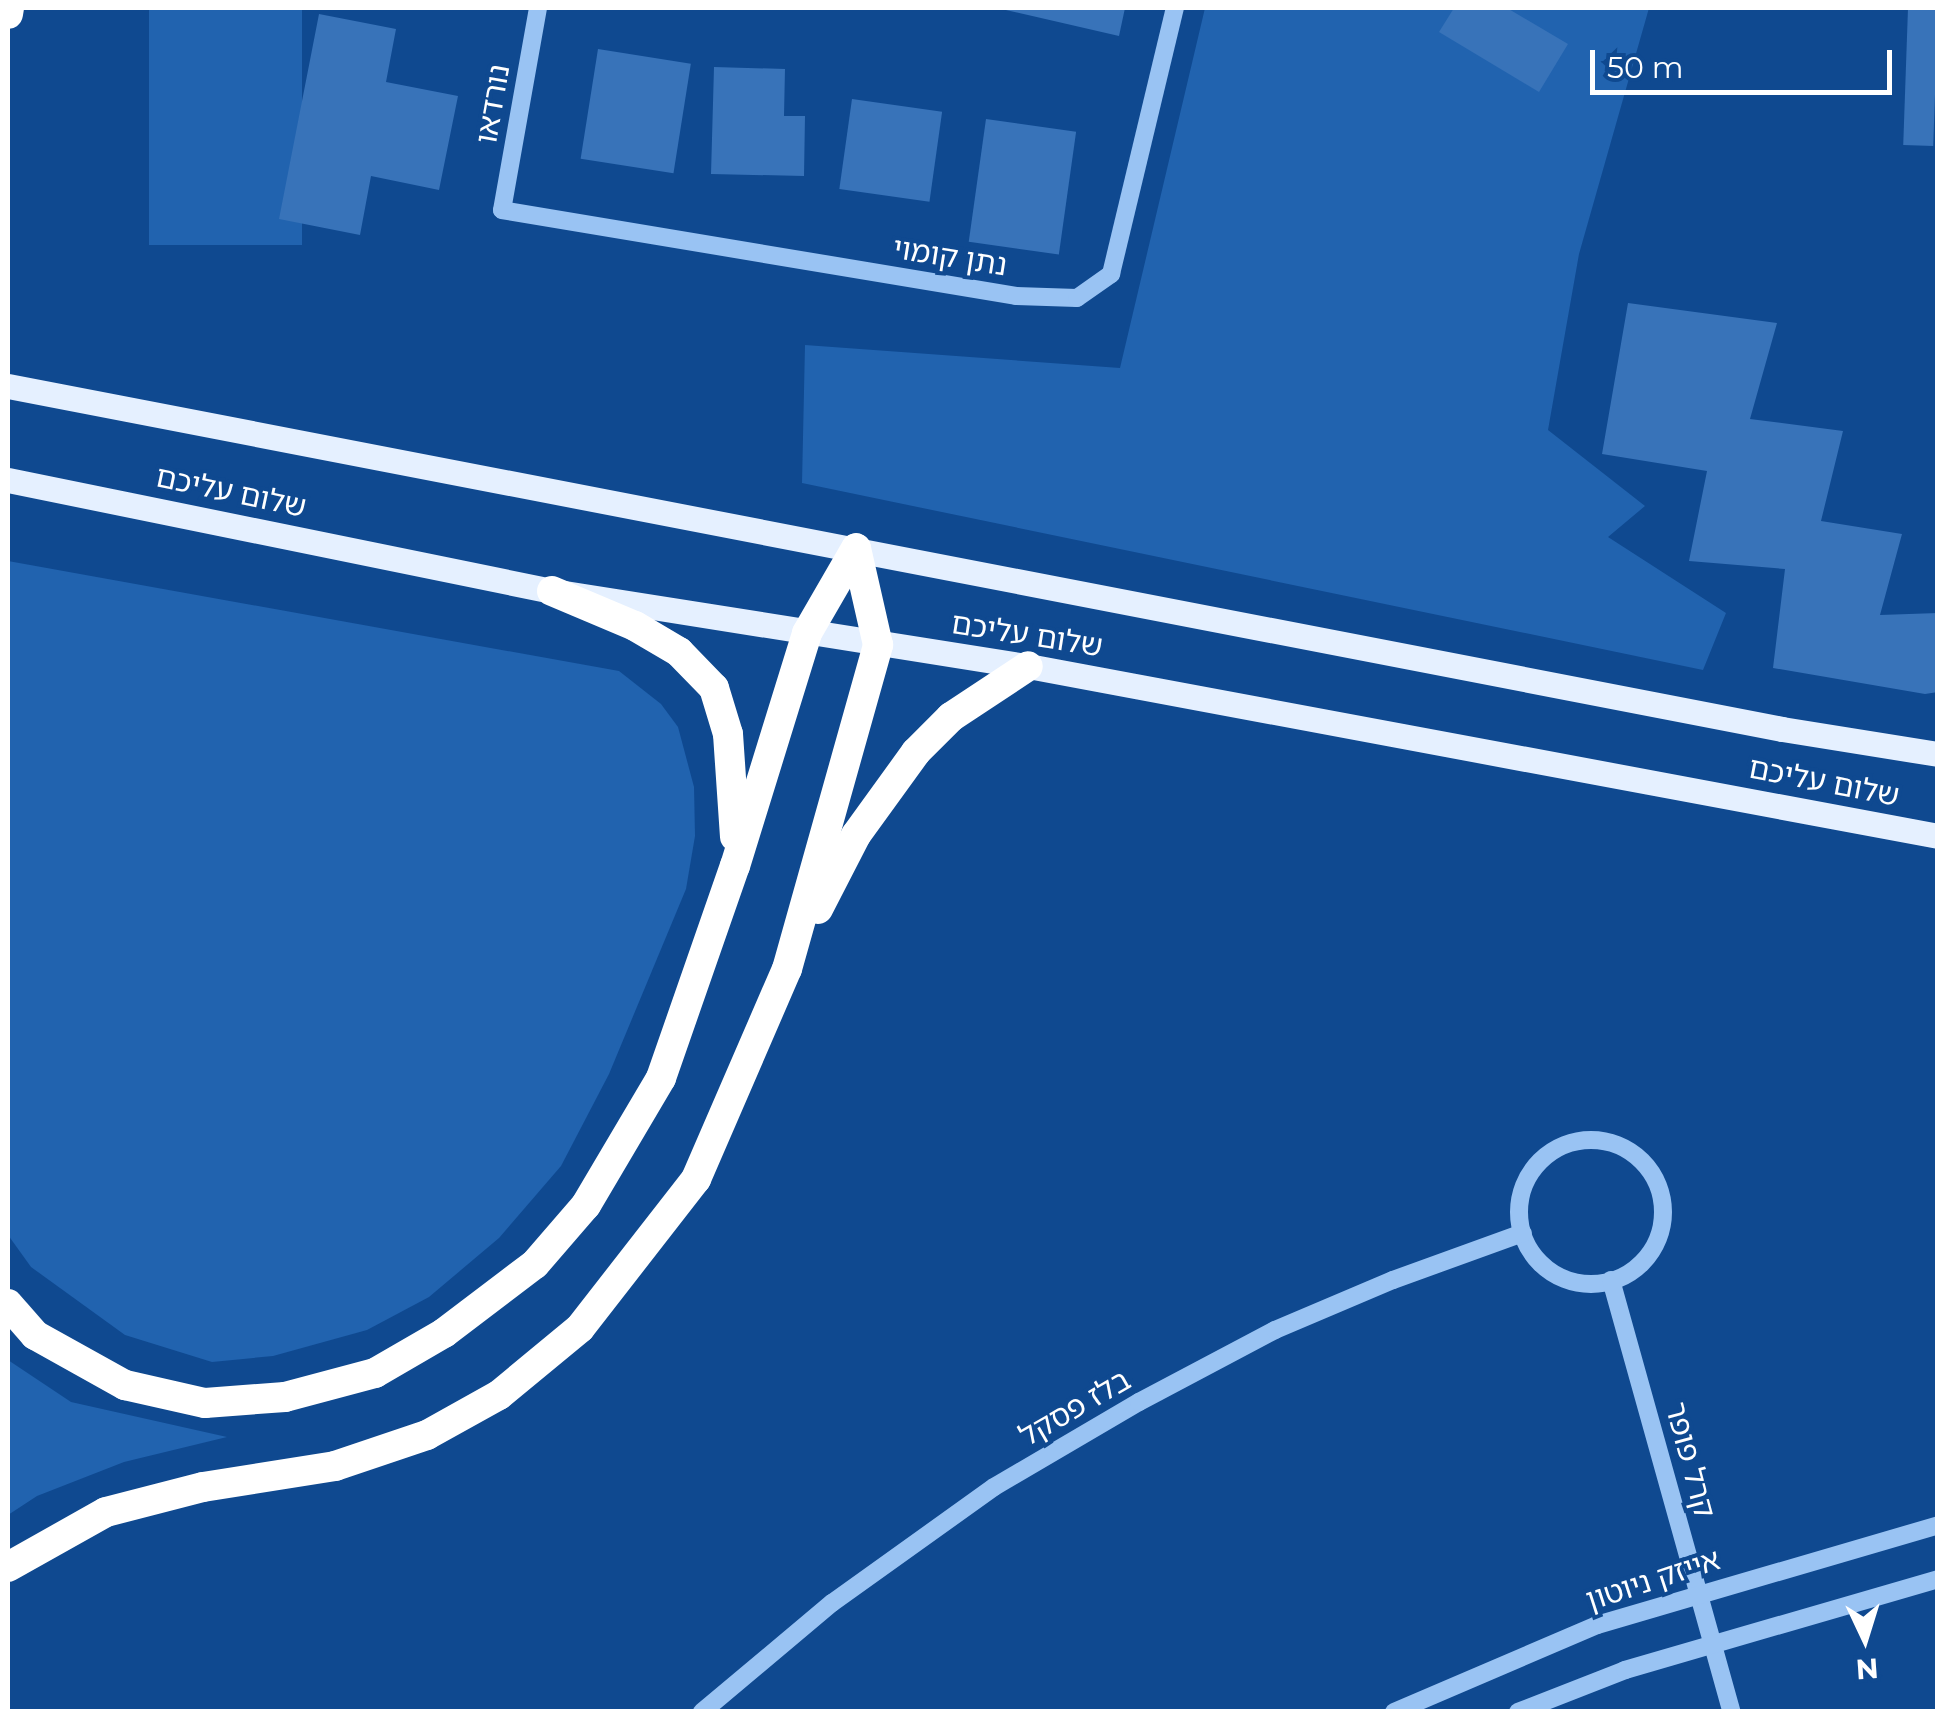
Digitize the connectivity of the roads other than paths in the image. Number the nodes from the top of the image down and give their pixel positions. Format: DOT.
graph roads {
  1 [pos="538,8"];
  2 [pos="1175,8"];
  3 [pos="502,210"];
  4 [pos="8,386"];
  5 [pos="8,480"];
  6 [pos="856,548"];
  7 [pos="552,591"];
  8 [pos="806,633"];
  9 [pos="878,645"];
  10 [pos="1028,666"];
  11 [pos="1938,754"];
  12 [pos="1938,836"];
  13 [pos="735,866"];
  14 [pos="786,970"];
  15 [pos="1523,1234"];
  16 [pos="1612,1280"];
  17 [pos="8,1304"];
  18 [pos="1938,1525"];
  19 [pos="8,1567"];
  20 [pos="1938,1579"];
  21 [pos="1698,1594"];
  22 [pos="1712,1644"];
  23 [pos="702,1712"];
  24 [pos="1394,1712"];
  25 [pos="1518,1712"];
  26 [pos="1732,1712"];
  1 -- 3 [label="street, נורדאו"];
  2 -- 3 [label="street, נתן קומוי"];
  4 -- 6 [label="main road, שלום עליכם"];
  5 -- 7 [label="main road, שלום עליכם"];
  6 -- 8 [label="highway"];
  6 -- 9 [label="highway"];
  6 -- 11 [label="main road, שלום עליכם"];
  7 -- 8 [label="main road, שלום עליכם"];
  7 -- 13 [label="highway"];
  8 -- 9 [label="main road, שלום עליכם"];
  8 -- 13 [label="highway"];
  9 -- 10 [label="main road, שלום עליכם"];
  9 -- 14 [label="highway"];
  10 -- 12 [label="main road, שלום עליכם"];
  10 -- 14 [label="highway"];
  13 -- 17 [label="highway"];
  14 -- 19 [label="highway"];
  15 -- 16 [label="street"];
  15 -- 16 [label="street"];
  15 -- 23 [label="street, בלז פסקל"];
  16 -- 21 [label="street, קרל פופר"];
  18 -- 21 [label="street, אייזק ניוטון"];
  20 -- 22 [label="street"];
  21 -- 22 [label="street, קרל פופר"];
  21 -- 24 [label="street, אייזק ניוטון"];
  22 -- 25 [label="street"];
  22 -- 26 [label="street, קרל פופר"];
}
